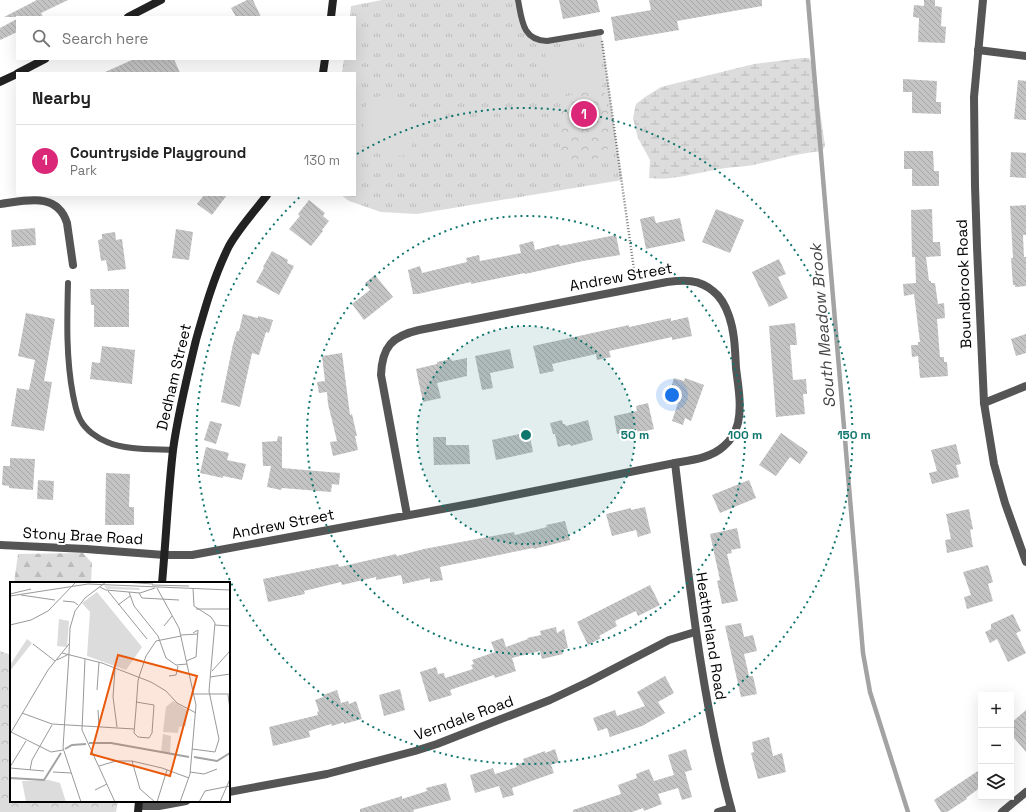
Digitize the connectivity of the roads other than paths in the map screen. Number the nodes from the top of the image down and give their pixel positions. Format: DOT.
graph roads {
  1 [pos="161,0"];
  2 [pos="334,0"];
  3 [pos="518,0"];
  4 [pos="983,0"];
  5 [pos="130,16"];
  6 [pos="331,16"];
  7 [pos="601,32"];
  8 [pos="978,50"];
  9 [pos="1026,56"];
  10 [pos="43,60"];
  11 [pos="325,60"];
  12 [pos="20,72"];
  13 [pos="323,72"];
  14 [pos="16,74"];
  15 [pos="0,82"];
  16 [pos="266,196"];
  17 [pos="0,204"];
  18 [pos="73,265"];
  19 [pos="68,283"];
  20 [pos="1026,386"];
  21 [pos="984,403"];
  22 [pos="173,450"];
  23 [pos="675,463"];
  24 [pos="407,515"];
  25 [pos="0,545"];
  26 [pos="164,555"];
  27 [pos="1026,562"];
  28 [pos="162,582"];
  29 [pos="695,632"];
  30 [pos="230,792"];
  31 [pos="1026,792"];
  32 [pos="181,802"];
  33 [pos="139,806"];
  34 [pos="732,810"];
  35 [pos="718,812"];
  36 [pos="1002,812"];
  1 -- 5 [label="main road"];
  2 -- 6 [label="main road"];
  3 -- 7 [label="lane"];
  4 -- 8 [label="street, Boundbrook Road"];
  8 -- 9 [label="street"];
  8 -- 21 [label="street, Boundbrook Road"];
  10 -- 12 [label="main road"];
  11 -- 13 [label="main road"];
  14 -- 15 [label="main road"];
  16 -- 22 [label="main road, Dedham Street"];
  17 -- 18 [label="street"];
  19 -- 22 [label="lane"];
  20 -- 21 [label="street"];
  21 -- 27 [label="street, Boundbrook Road"];
  22 -- 26 [label="main road, Dedham Street"];
  23 -- 24 [label="street, Andrew Street"];
  23 -- 24 [label="street, Andrew Street"];
  23 -- 29 [label="street, Heatherland Road"];
  24 -- 26 [label="street, Andrew Street"];
  25 -- 26 [label="street, Stony Brae Road"];
  26 -- 28 [label="main road, Dedham Street"];
  29 -- 30 [label="street, Verndale Road"];
  29 -- 34 [label="street, Heatherland Road"];
  31 -- 36 [label="street"];
  32 -- 33 [label="street"];
  34 -- 35 [label="street"];
}
